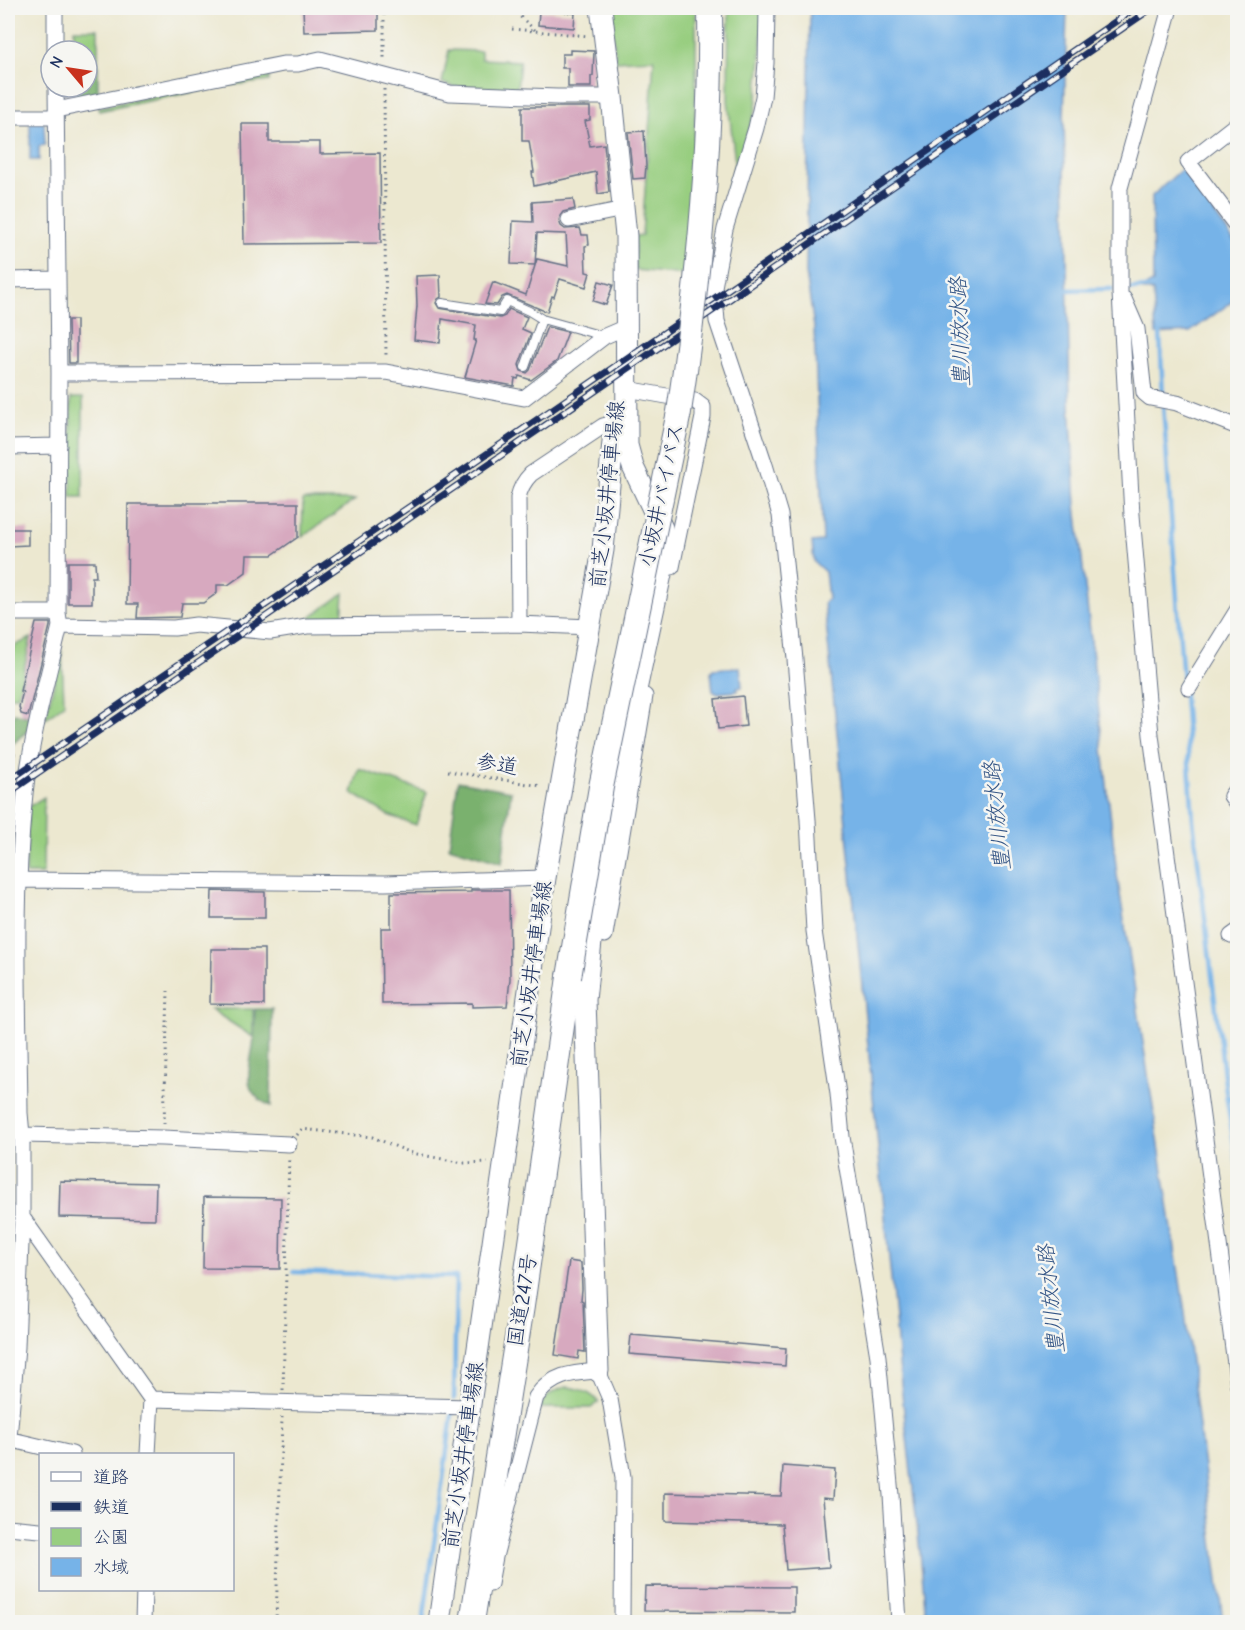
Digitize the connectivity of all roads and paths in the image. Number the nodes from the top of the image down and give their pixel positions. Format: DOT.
graph roads {
  1 [pos="55,8"];
  2 [pos="384,8"];
  3 [pos="601,8"];
  4 [pos="710,8"];
  5 [pos="767,8"];
  6 [pos="1170,8"];
  7 [pos="516,13"];
  8 [pos="513,29"];
  9 [pos="536,31"];
  10 [pos="594,37"];
  11 [pos="55,39"];
  12 [pos="384,75"];
  13 [pos="612,97"];
  14 [pos="56,99"];
  15 [pos="56,113"];
  16 [pos="8,117"];
  17 [pos="1238,123"];
  18 [pos="624,209"];
  19 [pos="569,220"];
  20 [pos="1238,228"];
  21 [pos="57,279"];
  22 [pos="8,280"];
  23 [pos="1120,293"];
  24 [pos="442,303"];
  25 [pos="542,319"];
  26 [pos="626,327"];
  27 [pos="605,336"];
  28 [pos="525,367"];
  29 [pos="386,372"];
  30 [pos="59,373"];
  31 [pos="627,389"];
  32 [pos="615,423"];
  33 [pos="1238,428"];
  34 [pos="59,446"];
  35 [pos="8,447"];
  36 [pos="1238,609"];
  37 [pos="8,613"];
  38 [pos="59,620"];
  39 [pos="519,624"];
  40 [pos="590,627"];
  41 [pos="1189,688"];
  42 [pos="448,771"];
  43 [pos="541,786"];
  44 [pos="1238,787"];
  45 [pos="1238,805"];
  46 [pos="545,878"];
  47 [pos="18,880"];
  48 [pos="592,932"];
  49 [pos="569,977"];
  50 [pos="13,982"];
  51 [pos="168,991"];
  52 [pos="14,1113"];
  53 [pos="22,1134"];
  54 [pos="163,1138"];
  55 [pos="289,1144"];
  56 [pos="504,1162"];
  57 [pos="22,1217"];
  58 [pos="14,1243"];
  59 [pos="12,1346"];
  60 [pos="598,1371"];
  61 [pos="1238,1386"];
  62 [pos="151,1399"];
  63 [pos="283,1402"];
  64 [pos="470,1407"];
  65 [pos="8,1444"];
  66 [pos="60,1453"];
  67 [pos="148,1453"];
  68 [pos="8,1527"];
  69 [pos="39,1530"];
  70 [pos="144,1591"];
  71 [pos="143,1623"];
  72 [pos="276,1623"];
  73 [pos="439,1623"];
  74 [pos="472,1623"];
  75 [pos="482,1623"];
  76 [pos="622,1623"];
  77 [pos="899,1623"];
  1 -- 11 [label="street"];
  2 -- 12 [label="path"];
  3 -- 13 [label="main road, 前芝小坂井停車場線"];
  4 -- 49 [label="highway, 小坂井バイパス, bridge"];
  5 -- 77 [label="street"];
  6 -- 23 [label="street"];
  7 -- 9 [label="path"];
  8 -- 9 [label="path"];
  9 -- 10 [label="path"];
  12 -- 13 [label="street"];
  12 -- 15 [label="street"];
  12 -- 29 [label="path"];
  13 -- 18 [label="main road, 前芝小坂井停車場線"];
  14 -- 15 [label="street"];
  15 -- 16 [label="street"];
  15 -- 21 [label="street"];
  17 -- 20 [label="street"];
  18 -- 19 [label="street"];
  18 -- 26 [label="main road, 前芝小坂井停車場線"];
  21 -- 22 [label="street"];
  21 -- 30 [label="street"];
  23 -- 33 [label="street"];
  23 -- 61 [label="street"];
  24 -- 25 [label="lane"];
  25 -- 27 [label="lane"];
  25 -- 28 [label="lane"];
  26 -- 27 [label="street"];
  26 -- 31 [label="main road, 前芝小坂井停車場線"];
  26 -- 32 [label="main road, 前芝小坂井停車場線"];
  27 -- 29 [label="street"];
  29 -- 30 [label="street"];
  30 -- 34 [label="street"];
  31 -- 48 [label="main road, 前芝小坂井停車場線"];
  31 -- 48 [label="street"];
  32 -- 39 [label="street"];
  32 -- 40 [label="main road, 前芝小坂井停車場線"];
  34 -- 35 [label="street"];
  34 -- 38 [label="street"];
  36 -- 41 [label="street"];
  37 -- 38 [label="street"];
  38 -- 39 [label="street"];
  38 -- 47 [label="street"];
  39 -- 40 [label="street"];
  40 -- 46 [label="main road, 前芝小坂井停車場線"];
  42 -- 43 [label="path, 参道"];
  44 -- 45 [label="street"];
  46 -- 47 [label="street"];
  46 -- 56 [label="main road, 前芝小坂井停車場線"];
  47 -- 50 [label="street"];
  48 -- 60 [label="main road, 前芝小坂井停車場線"];
  49 -- 74 [label="highway, 国道247号"];
  50 -- 52 [label="street"];
  51 -- 54 [label="path"];
  52 -- 53 [label="street"];
  53 -- 54 [label="street"];
  53 -- 57 [label="street"];
  54 -- 55 [label="street"];
  55 -- 56 [label="path"];
  55 -- 63 [label="path"];
  56 -- 64 [label="main road, 前芝小坂井停車場線"];
  57 -- 58 [label="street"];
  57 -- 62 [label="street"];
  58 -- 59 [label="street"];
  59 -- 65 [label="street"];
  60 -- 75 [label="street"];
  60 -- 76 [label="street"];
  62 -- 63 [label="street"];
  62 -- 67 [label="street"];
  63 -- 64 [label="street"];
  63 -- 72 [label="path"];
  64 -- 73 [label="main road, 前芝小坂井停車場線"];
  65 -- 66 [label="street"];
  68 -- 69 [label="street"];
  70 -- 71 [label="street"];
}
